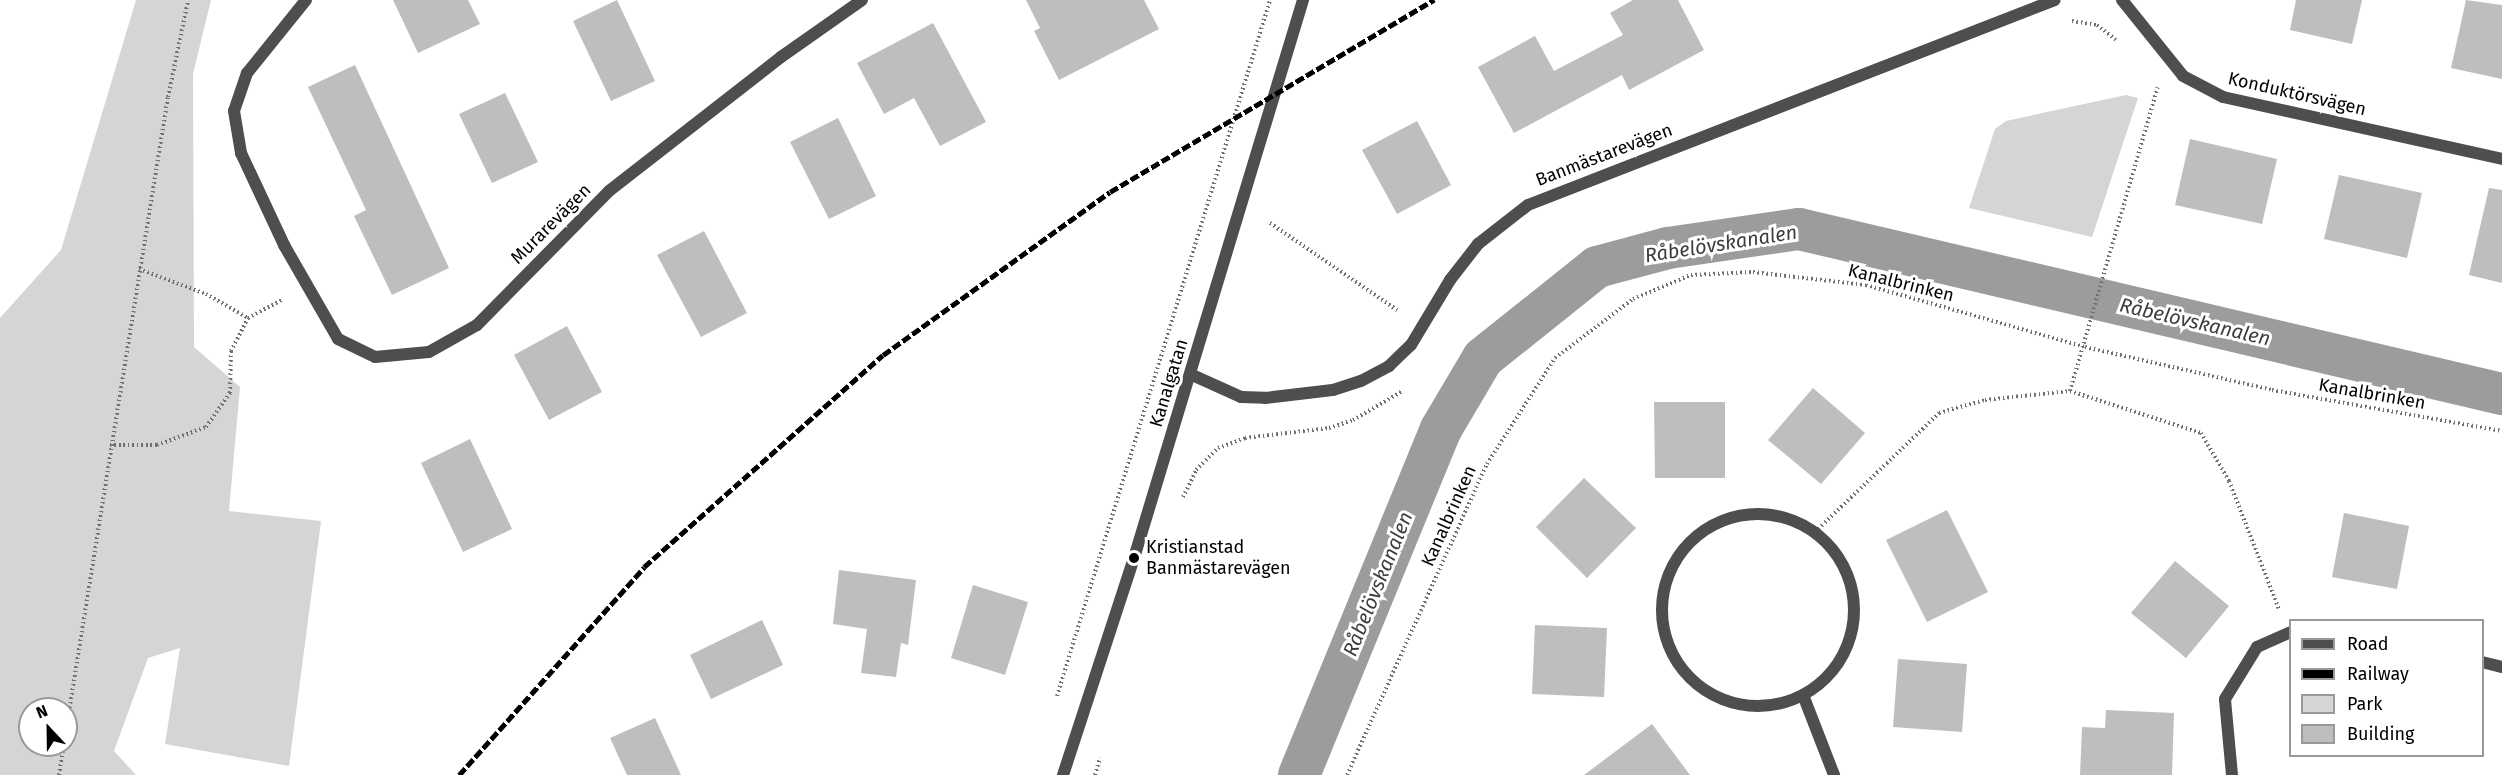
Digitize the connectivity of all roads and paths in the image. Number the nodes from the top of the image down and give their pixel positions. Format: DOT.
graph roads {
  1 [pos="188,0"];
  2 [pos="306,0"];
  3 [pos="862,0"];
  4 [pos="1270,0"];
  5 [pos="1303,0"];
  6 [pos="2055,0"];
  7 [pos="2122,0"];
  8 [pos="2061,25"];
  9 [pos="2119,42"];
  10 [pos="2182,76"];
  11 [pos="2502,159"];
  12 [pos="1270,223"];
  13 [pos="139,269"];
  14 [pos="306,284"];
  15 [pos="1397,310"];
  16 [pos="248,318"];
  17 [pos="2085,347"];
  18 [pos="1190,374"];
  19 [pos="1408,386"];
  20 [pos="2070,391"];
  21 [pos="2502,431"];
  22 [pos="110,445"];
  23 [pos="1179,508"];
  24 [pos="1815,532"];
  25 [pos="2289,632"];
  26 [pos="2484,662"];
  27 [pos="2502,667"];
  28 [pos="1803,694"];
  29 [pos="71,697"];
  30 [pos="1053,708"];
  31 [pos="1102,752"];
  32 [pos="62,757"];
  33 [pos="59,775"];
  34 [pos="1063,775"];
  35 [pos="1095,775"];
  36 [pos="1347,775"];
  37 [pos="1834,775"];
  38 [pos="2232,775"];
  1 -- 13 [label="path"];
  2 -- 14 [label="street, Murarevägen"];
  3 -- 14 [label="street, Murarevägen"];
  4 -- 30 [label="path"];
  5 -- 18 [label="street, Kanalgatan"];
  6 -- 18 [label="street, Banmästarevägen"];
  7 -- 10 [label="street, Konduktörsvägen"];
  8 -- 9 [label="path"];
  10 -- 11 [label="street, Konduktörsvägen"];
  10 -- 17 [label="path"];
  12 -- 15 [label="path"];
  13 -- 16 [label="path"];
  13 -- 22 [label="path"];
  14 -- 16 [label="path"];
  16 -- 22 [label="path"];
  17 -- 20 [label="path"];
  17 -- 21 [label="path, Kanalbrinken"];
  17 -- 36 [label="path, Kanalbrinken"];
  18 -- 34 [label="street, Kanalgatan"];
  19 -- 23 [label="path"];
  20 -- 24 [label="path"];
  20 -- 25 [label="path"];
  22 -- 29 [label="path"];
  24 -- 28 [label="street"];
  24 -- 28 [label="street"];
  25 -- 38 [label="street"];
  26 -- 27 [label="street"];
  28 -- 37 [label="street"];
  31 -- 35 [label="path"];
  32 -- 33 [label="path"];
}
